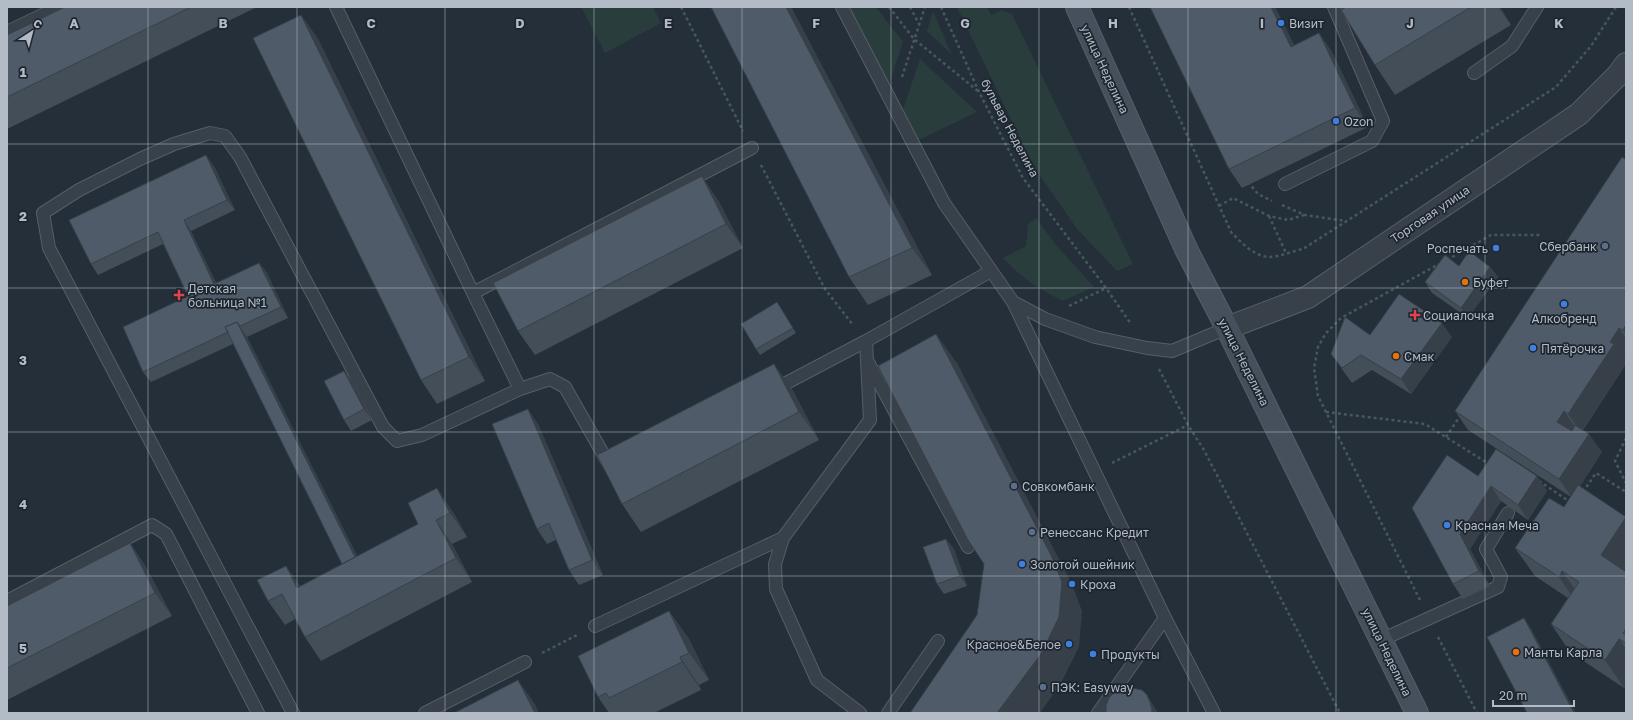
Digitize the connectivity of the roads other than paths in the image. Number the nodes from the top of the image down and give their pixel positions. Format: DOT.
graph roads {
  1 [pos="59,7"];
  2 [pos="336,7"];
  3 [pos="842,7"];
  4 [pos="1077,7"];
  5 [pos="1334,7"];
  6 [pos="1537,7"];
  7 [pos="7,32"];
  8 [pos="1474,73"];
  9 [pos="1623,73"];
  10 [pos="752,148"];
  11 [pos="1285,184"];
  12 [pos="992,271"];
  13 [pos="472,293"];
  14 [pos="1013,302"];
  15 [pos="1227,328"];
  16 [pos="866,341"];
  17 [pos="867,359"];
  18 [pos="520,389"];
  19 [pos="762,397"];
  20 [pos="623,466"];
  21 [pos="1508,513"];
  22 [pos="783,538"];
  23 [pos="968,547"];
  24 [pos="7,601"];
  25 [pos="1165,618"];
  26 [pos="595,626"];
  27 [pos="1381,640"];
  28 [pos="938,641"];
  29 [pos="525,662"];
  30 [pos="258,713"];
  31 [pos="293,713"];
  32 [pos="425,713"];
  33 [pos="860,713"];
  34 [pos="888,713"];
  35 [pos="1098,713"];
  36 [pos="1214,713"];
  37 [pos="1418,713"];
  1 -- 7 [label="lane"];
  2 -- 13 [label="lane"];
  3 -- 12 [label="lane"];
  4 -- 15 [label="main road, улица Неделина"];
  5 -- 11 [label="lane"];
  6 -- 8 [label="lane"];
  9 -- 15 [label="street, Торговая улица"];
  10 -- 13 [label="lane"];
  12 -- 14 [label="lane"];
  12 -- 16 [label="lane"];
  13 -- 18 [label="lane"];
  14 -- 15 [label="lane"];
  14 -- 25 [label="lane"];
  15 -- 27 [label="main road, улица Неделина"];
  16 -- 17 [label="lane"];
  16 -- 19 [label="lane"];
  17 -- 22 [label="lane"];
  17 -- 23 [label="lane"];
  18 -- 20 [label="lane"];
  18 -- 31 [label="lane"];
  21 -- 27 [label="lane"];
  22 -- 26 [label="lane"];
  22 -- 33 [label="lane"];
  24 -- 30 [label="lane"];
  25 -- 35 [label="lane"];
  25 -- 36 [label="lane"];
  27 -- 37 [label="main road, улица Неделина"];
  28 -- 34 [label="lane"];
  29 -- 32 [label="lane"];
}
